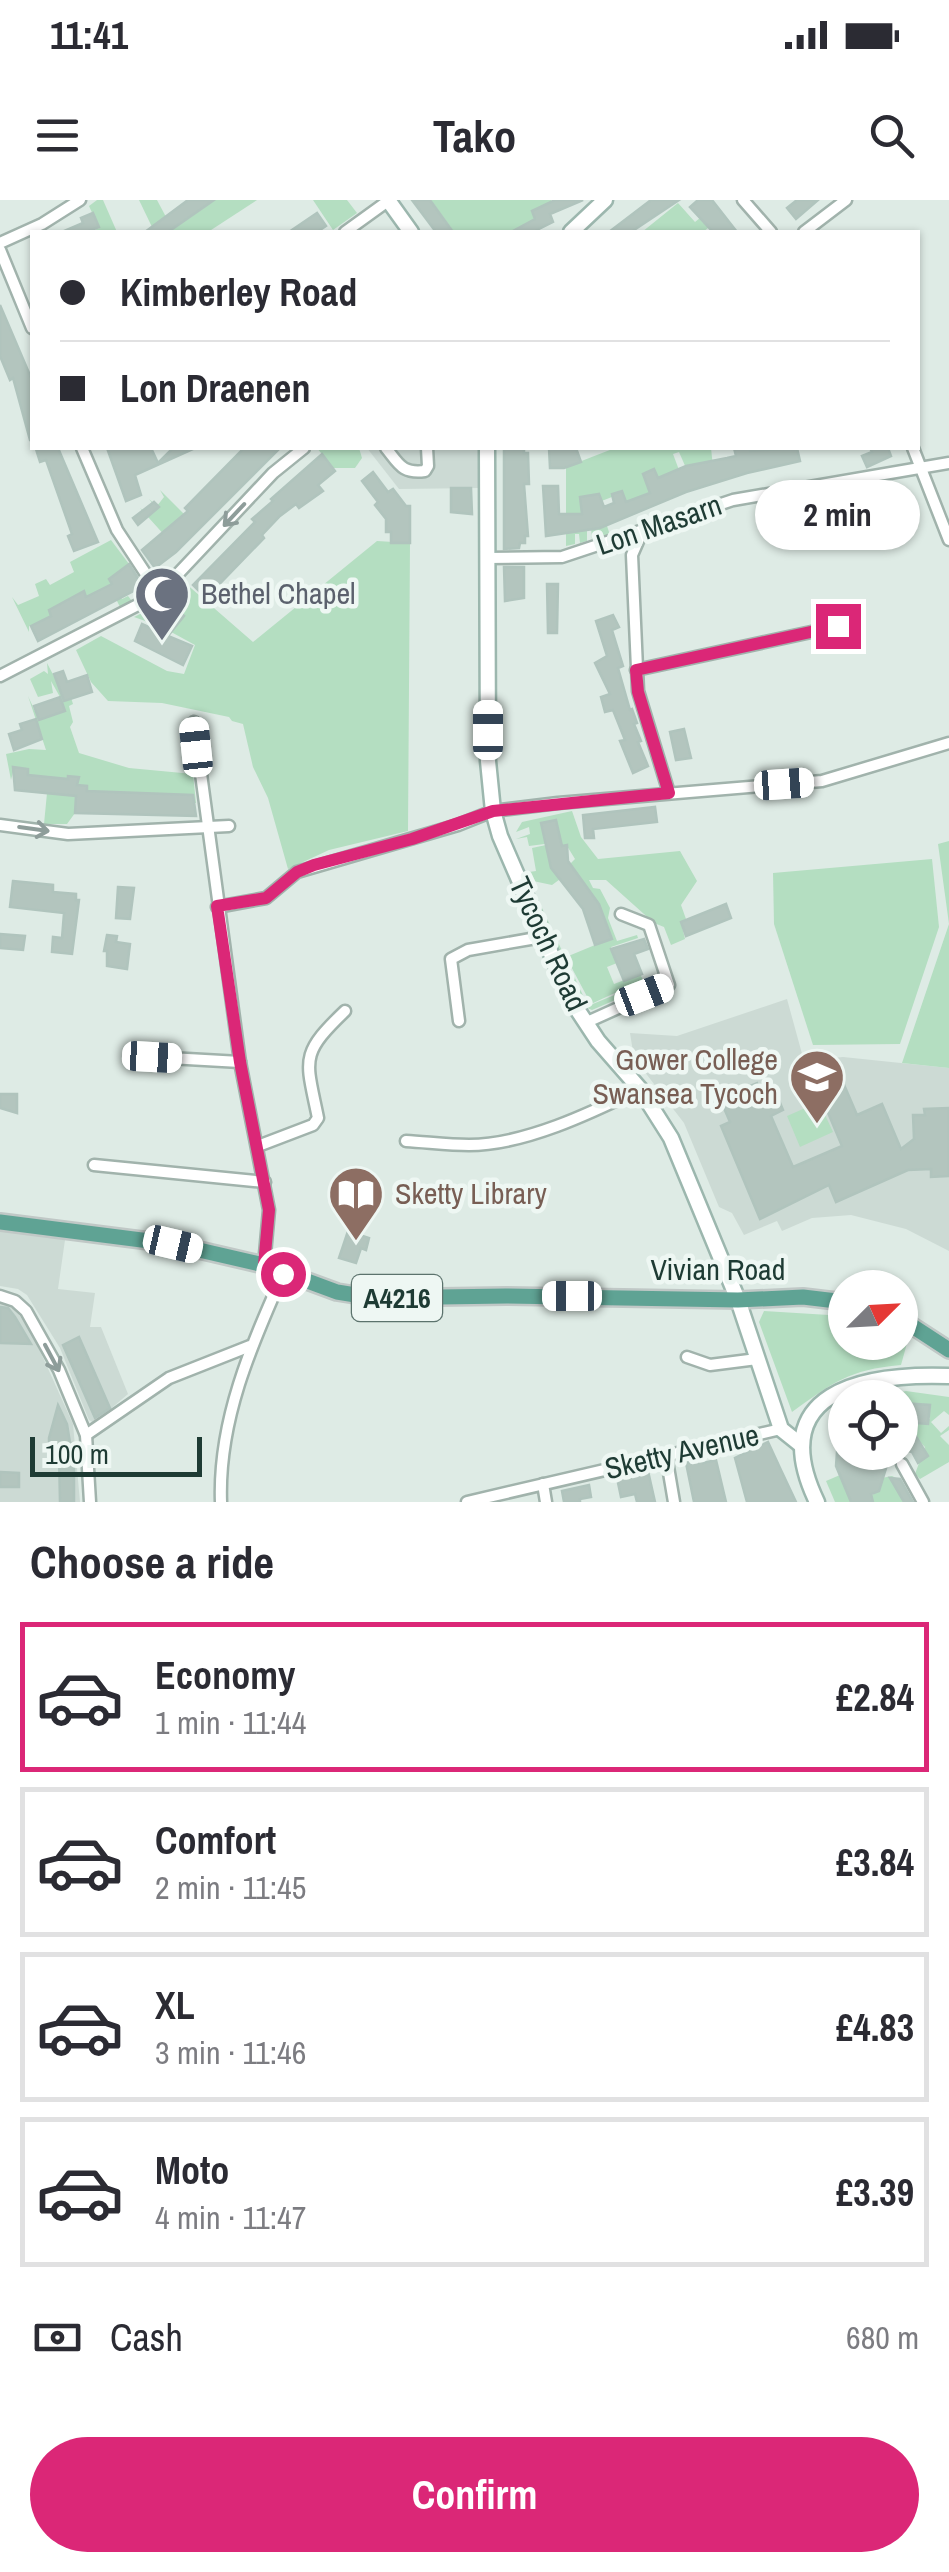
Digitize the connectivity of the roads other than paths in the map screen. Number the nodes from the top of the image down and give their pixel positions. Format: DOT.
graph roads {
  1 [pos="80,200"];
  2 [pos="605,200"];
  3 [pos="743,200"];
  4 [pos="846,200"];
  5 [pos="388,201"];
  6 [pos="31,230"];
  7 [pos="348,230"];
  8 [pos="410,230"];
  9 [pos="573,230"];
  10 [pos="769,230"];
  11 [pos="807,230"];
  12 [pos="30,231"];
  13 [pos="0,247"];
  14 [pos="30,323"];
  15 [pos="83,450"];
  16 [pos="302,450"];
  17 [pos="388,450"];
  18 [pos="427,450"];
  19 [pos="486,450"];
  20 [pos="914,450"];
  21 [pos="949,462"];
  22 [pos="922,469"];
  23 [pos="642,532"];
  24 [pos="949,540"];
  25 [pos="486,558"];
  26 [pos="159,594"];
  27 [pos="838,626"];
  28 [pos="636,670"];
  29 [pos="0,676"];
  30 [pos="194,722"];
  31 [pos="949,742"];
  32 [pos="669,793"];
  33 [pos="493,811"];
  34 [pos="0,825"];
  35 [pos="229,826"];
  36 [pos="206,830"];
  37 [pos="217,906"];
  38 [pos="621,914"];
  39 [pos="542,937"];
  40 [pos="346,1011"];
  41 [pos="459,1021"];
  42 [pos="585,1023"];
  43 [pos="152,1057"];
  44 [pos="240,1062"];
  45 [pos="640,1089"];
  46 [pos="406,1141"];
  47 [pos="258,1146"];
  48 [pos="94,1166"];
  49 [pos="265,1182"];
  50 [pos="0,1222"];
  51 [pos="264,1265"];
  52 [pos="283,1274"];
  53 [pos="0,1296"];
  54 [pos="738,1300"];
  55 [pos="828,1300"];
  56 [pos="918,1329"];
  57 [pos="250,1346"];
  58 [pos="946,1346"];
  59 [pos="687,1357"];
  60 [pos="757,1359"];
  61 [pos="949,1379"];
  62 [pos="781,1430"];
  63 [pos="86,1435"];
  64 [pos="801,1444"];
  65 [pos="666,1455"];
  66 [pos="905,1470"];
  67 [pos="543,1484"];
  68 [pos="90,1502"];
  69 [pos="220,1502"];
  70 [pos="466,1502"];
  71 [pos="546,1502"];
  72 [pos="674,1502"];
  73 [pos="818,1502"];
  74 [pos="923,1502"];
  1 -- 6 [label="street"];
  2 -- 9 [label="street"];
  3 -- 10 [label="street"];
  4 -- 11 [label="street"];
  5 -- 7 [label="street"];
  5 -- 8 [label="street"];
  12 -- 13 [label="street"];
  13 -- 14 [label="street"];
  15 -- 26 [label="street"];
  16 -- 26 [label="street, one-way"];
  17 -- 18 [label="street"];
  19 -- 25 [label="street, Tycoch Road"];
  20 -- 22 [label="street"];
  21 -- 22 [label="street, Lon Masarn"];
  22 -- 23 [label="street, Lon Masarn"];
  22 -- 24 [label="street"];
  23 -- 25 [label="street, Lon Masarn"];
  23 -- 28 [label="street"];
  25 -- 33 [label="street, Tycoch Road"];
  26 -- 29 [label="street"];
  27 -- 28 [label="street"];
  28 -- 32 [label="street"];
  30 -- 36 [label="street"];
  31 -- 32 [label="street"];
  32 -- 33 [label="street"];
  33 -- 37 [label="street"];
  33 -- 39 [label="street, Tycoch Road"];
  34 -- 36 [label="street, one-way"];
  35 -- 36 [label="street"];
  36 -- 37 [label="street"];
  37 -- 44 [label="street"];
  38 -- 42 [label="street"];
  39 -- 41 [label="street"];
  39 -- 42 [label="street, Tycoch Road"];
  40 -- 47 [label="street"];
  42 -- 45 [label="street, Tycoch Road"];
  43 -- 44 [label="street"];
  44 -- 47 [label="street"];
  45 -- 46 [label="street"];
  45 -- 54 [label="street, Tycoch Road"];
  47 -- 49 [label="street"];
  48 -- 49 [label="street"];
  49 -- 51 [label="street"];
  50 -- 51 [label="main road, Vivian Road / A4216"];
  51 -- 52 [label="main road, Vivian Road / A4216"];
  52 -- 54 [label="main road, Vivian Road / A4216"];
  52 -- 57 [label="street"];
  53 -- 63 [label="street, one-way"];
  54 -- 55 [label="main road, Vivian Road / A4216"];
  54 -- 60 [label="street, Tycoch Road"];
  56 -- 58 [label="main road"];
  57 -- 63 [label="street"];
  57 -- 69 [label="street"];
  59 -- 60 [label="street"];
  60 -- 62 [label="street, Tycoch Road"];
  61 -- 64 [label="street"];
  62 -- 64 [label="street"];
  62 -- 65 [label="street, Sketty Avenue"];
  63 -- 68 [label="street"];
  64 -- 73 [label="street"];
  65 -- 67 [label="street, Sketty Avenue"];
  65 -- 72 [label="street"];
  66 -- 74 [label="street"];
  67 -- 70 [label="street, Sketty Avenue"];
  67 -- 71 [label="street"];
}
